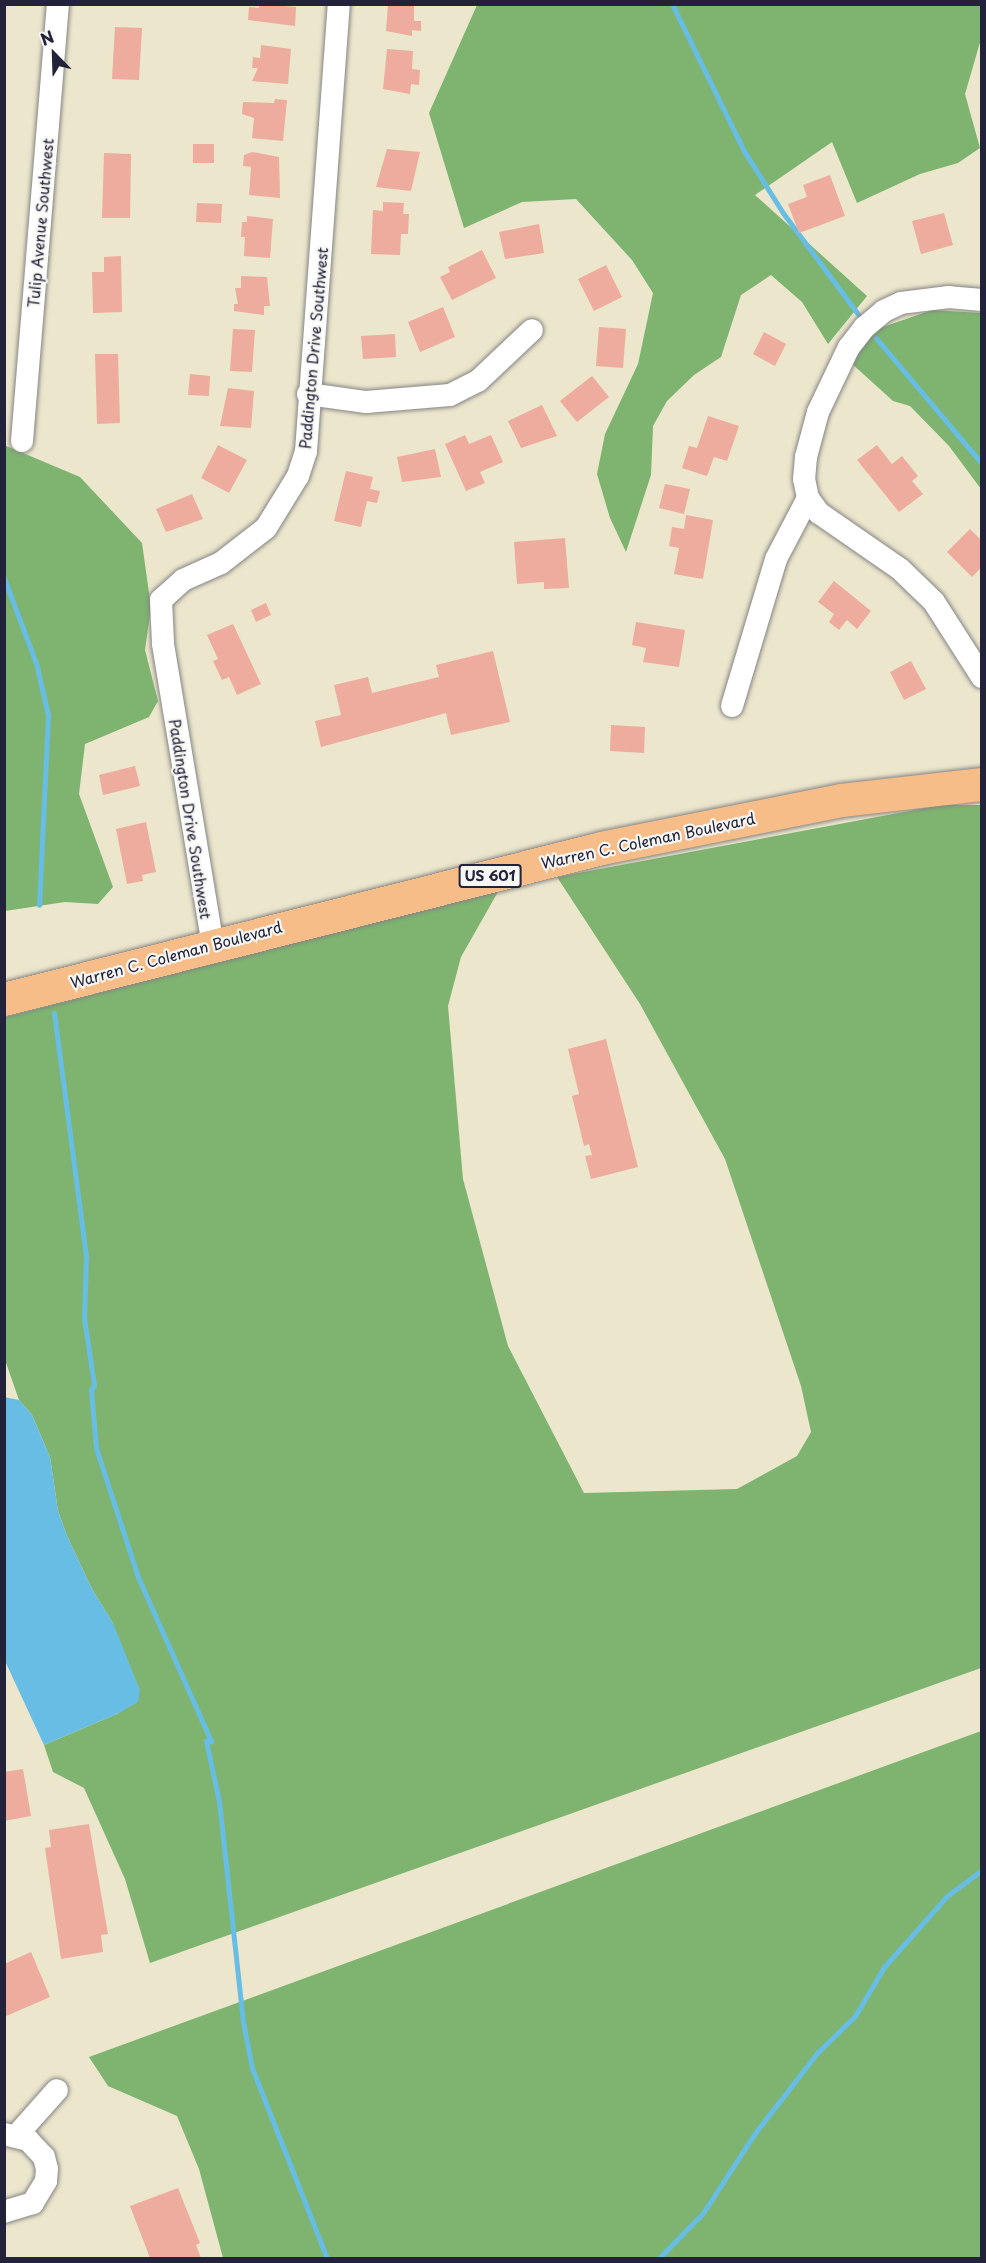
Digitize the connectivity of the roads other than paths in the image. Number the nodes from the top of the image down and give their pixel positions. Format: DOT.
graph roads {
  1 [pos="58,4"];
  2 [pos="339,4"];
  3 [pos="981,300"];
  4 [pos="532,330"];
  5 [pos="308,394"];
  6 [pos="22,441"];
  7 [pos="808,498"];
  8 [pos="981,677"];
  9 [pos="732,706"];
  10 [pos="981,784"];
  11 [pos="213,946"];
  12 [pos="4,999"];
  13 [pos="57,2090"];
  14 [pos="11,2134"];
  15 [pos="4,2212"];
  1 -- 6 [label="street, Tulip Avenue Southwest"];
  2 -- 5 [label="street, Paddington Drive Southwest"];
  3 -- 7 [label="street"];
  4 -- 5 [label="street"];
  5 -- 11 [label="street, Paddington Drive Southwest"];
  7 -- 8 [label="street"];
  7 -- 9 [label="street"];
  10 -- 11 [label="highway, Warren C. Coleman Boulevard / US 601"];
  11 -- 12 [label="highway, Warren C. Coleman Boulevard / US 601"];
  13 -- 14 [label="street"];
  14 -- 15 [label="street"];
}
